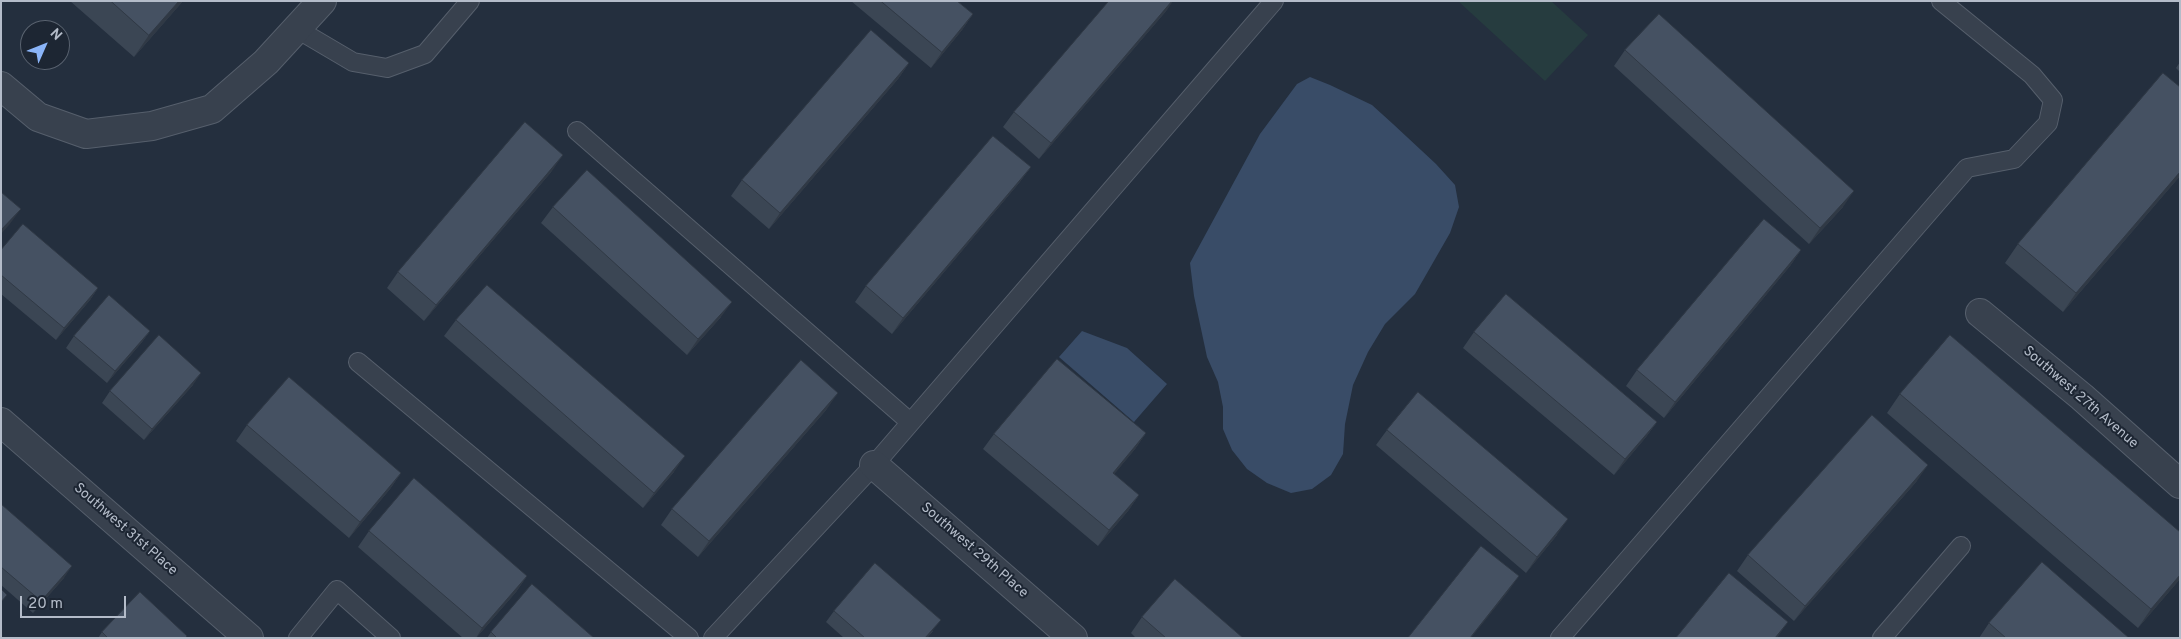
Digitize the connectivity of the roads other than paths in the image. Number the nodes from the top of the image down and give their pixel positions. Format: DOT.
graph roads {
  1 [pos="322,1"];
  2 [pos="470,1"];
  3 [pos="1274,1"];
  4 [pos="1941,1"];
  5 [pos="298,29"];
  6 [pos="1,86"];
  7 [pos="576,131"];
  8 [pos="1980,313"];
  9 [pos="358,362"];
  10 [pos="1,422"];
  11 [pos="910,422"];
  12 [pos="874,465"];
  13 [pos="2180,484"];
  14 [pos="1961,546"];
  15 [pos="249,638"];
  16 [pos="298,638"];
  17 [pos="391,638"];
  18 [pos="689,638"];
  19 [pos="713,638"];
  20 [pos="1073,638"];
  21 [pos="1560,638"];
  22 [pos="1882,638"];
  1 -- 5 [label="street"];
  2 -- 5 [label="lane"];
  3 -- 11 [label="lane"];
  4 -- 21 [label="lane"];
  5 -- 6 [label="street"];
  7 -- 11 [label="lane"];
  8 -- 13 [label="street, Southwest 27th Avenue"];
  9 -- 18 [label="lane"];
  10 -- 15 [label="street, Southwest 31st Place"];
  11 -- 12 [label="lane"];
  12 -- 19 [label="lane"];
  12 -- 20 [label="street, Southwest 29th Place"];
  14 -- 22 [label="lane"];
  16 -- 17 [label="lane"];
}
